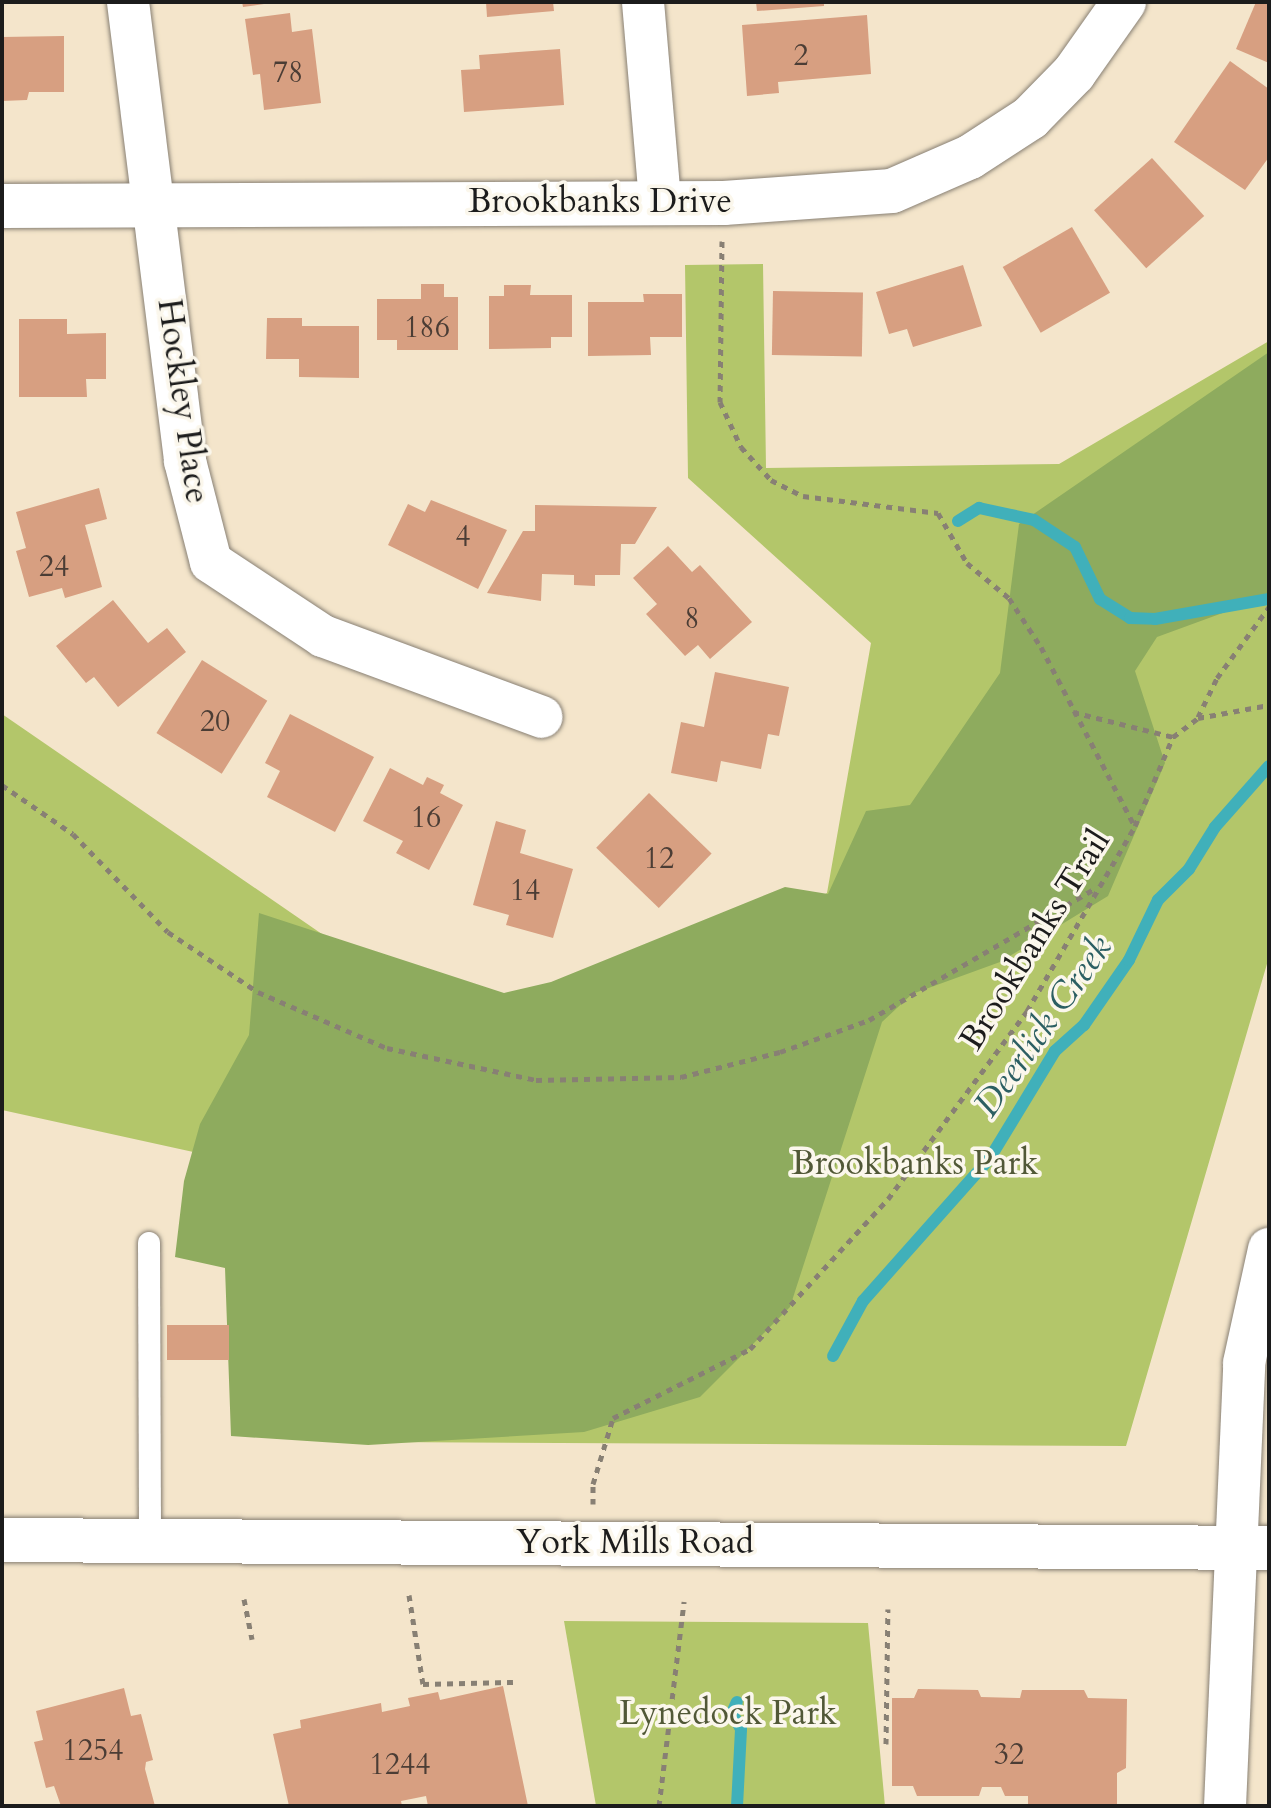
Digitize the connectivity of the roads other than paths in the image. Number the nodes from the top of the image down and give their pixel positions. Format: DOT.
graph roads {
  1 [pos="128,2"];
  2 [pos="643,2"];
  3 [pos="1124,2"];
  4 [pos="660,200"];
  5 [pos="2,206"];
  6 [pos="157,208"];
  7 [pos="542,717"];
  8 [pos="149,1243"];
  9 [pos="1269,1249"];
  10 [pos="2,1540"];
  11 [pos="150,1542"];
  12 [pos="1251,1548"];
  13 [pos="1225,1806"];
  1 -- 6 [label="street, Hockley Place"];
  2 -- 4 [label="street"];
  3 -- 4 [label="main road, Brookbanks Drive"];
  4 -- 6 [label="main road, Brookbanks Drive"];
  5 -- 6 [label="main road, Brookbanks Drive"];
  6 -- 7 [label="street, Hockley Place"];
  8 -- 11 [label="lane"];
  9 -- 12 [label="street"];
  10 -- 11 [label="main road, York Mills Road"];
  11 -- 12 [label="main road, York Mills Road"];
  12 -- 13 [label="street"];
}
